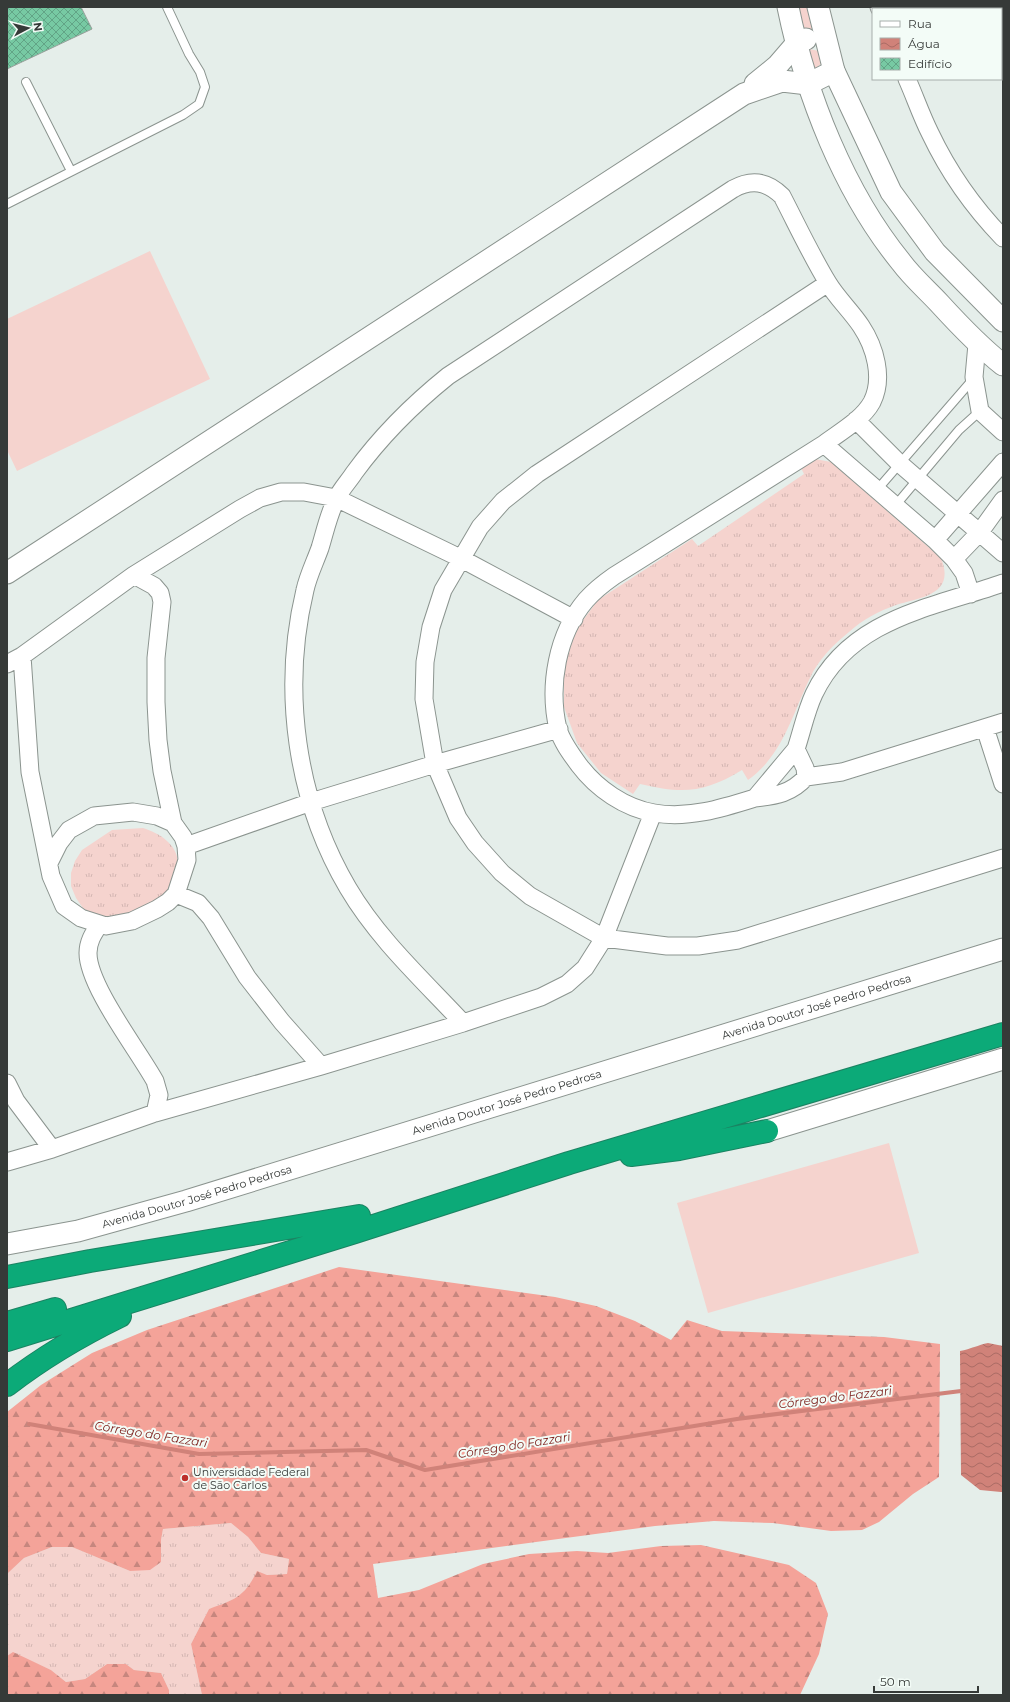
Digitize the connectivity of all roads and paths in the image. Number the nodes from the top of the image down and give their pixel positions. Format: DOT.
graph roads {
  1 [pos="167,7"];
  2 [pos="788,7"];
  3 [pos="818,7"];
  4 [pos="824,33"];
  5 [pos="796,44"];
  6 [pos="834,71"];
  7 [pos="907,80"];
  8 [pos="26,82"];
  9 [pos="808,84"];
  10 [pos="744,94"];
  11 [pos="71,170"];
  12 [pos="7,204"];
  13 [pos="1003,238"];
  14 [pos="828,283"];
  15 [pos="1000,318"];
  16 [pos="977,344"];
  17 [pos="1003,364"];
  18 [pos="974,377"];
  19 [pos="980,411"];
  20 [pos="856,420"];
  21 [pos="1003,432"];
  22 [pos="824,444"];
  23 [pos="1003,462"];
  24 [pos="899,463"];
  25 [pos="919,480"];
  26 [pos="876,491"];
  27 [pos="336,498"];
  28 [pos="1003,500"];
  29 [pos="894,506"];
  30 [pos="958,513"];
  31 [pos="980,532"];
  32 [pos="935,540"];
  33 [pos="1003,553"];
  34 [pos="460,558"];
  35 [pos="954,559"];
  36 [pos="7,573"];
  37 [pos="134,575"];
  38 [pos="1003,583"];
  39 [pos="971,594"];
  40 [pos="574,619"];
  41 [pos="22,656"];
  42 [pos="7,664"];
  43 [pos="1003,722"];
  44 [pos="985,728"];
  45 [pos="559,729"];
  46 [pos="796,749"];
  47 [pos="435,764"];
  48 [pos="806,778"];
  49 [pos="1003,784"];
  50 [pos="755,798"];
  51 [pos="311,802"];
  52 [pos="653,813"];
  53 [pos="173,823"];
  54 [pos="186,846"];
  55 [pos="1003,858"];
  56 [pos="48,863"];
  57 [pos="176,894"];
  58 [pos="98,925"];
  59 [pos="604,938"];
  60 [pos="1003,949"];
  61 [pos="1003,1018"];
  62 [pos="463,1023"];
  63 [pos="1003,1034"];
  64 [pos="1003,1060"];
  65 [pos="321,1066"];
  66 [pos="7,1083"];
  67 [pos="156,1113"];
  68 [pos="767,1131"];
  69 [pos="52,1149"];
  70 [pos="7,1162"];
  71 [pos="568,1163"];
  72 [pos="359,1216"];
  73 [pos="7,1244"];
  74 [pos="7,1277"];
  75 [pos="188,1284"];
  76 [pos="7,1323"];
  77 [pos="7,1340"];
  78 [pos="7,1385"];
  1 -- 11 [label="lane"];
  2 -- 5 [label="street"];
  3 -- 4 [label="street"];
  4 -- 5 [label="street"];
  4 -- 6 [label="street"];
  5 -- 9 [label="street"];
  5 -- 10 [label="street"];
  6 -- 9 [label="street"];
  6 -- 15 [label="street"];
  7 -- 13 [label="street"];
  8 -- 11 [label="lane"];
  9 -- 10 [label="street"];
  9 -- 16 [label="street"];
  10 -- 36 [label="street"];
  11 -- 12 [label="lane"];
  14 -- 20 [label="street"];
  14 -- 27 [label="street"];
  14 -- 34 [label="street"];
  15 -- 16 [label="street"];
  16 -- 17 [label="street"];
  16 -- 18 [label="street"];
  18 -- 19 [label="street"];
  18 -- 24 [label="lane"];
  19 -- 21 [label="street"];
  19 -- 25 [label="lane"];
  20 -- 22 [label="street"];
  20 -- 24 [label="street"];
  22 -- 26 [label="street"];
  22 -- 40 [label="street"];
  23 -- 30 [label="street"];
  24 -- 25 [label="street"];
  24 -- 26 [label="lane"];
  25 -- 29 [label="lane"];
  25 -- 30 [label="street"];
  26 -- 29 [label="street"];
  27 -- 34 [label="street"];
  27 -- 37 [label="street"];
  27 -- 51 [label="street"];
  28 -- 31 [label="street"];
  29 -- 32 [label="street"];
  30 -- 31 [label="street"];
  30 -- 32 [label="street"];
  31 -- 33 [label="street"];
  31 -- 35 [label="street"];
  32 -- 35 [label="street"];
  34 -- 40 [label="street"];
  34 -- 47 [label="street"];
  35 -- 39 [label="street"];
  37 -- 41 [label="street"];
  37 -- 53 [label="street"];
  38 -- 39 [label="street"];
  39 -- 46 [label="street"];
  40 -- 45 [label="street"];
  41 -- 42 [label="street"];
  41 -- 56 [label="street"];
  43 -- 44 [label="street"];
  44 -- 48 [label="street"];
  44 -- 49 [label="street"];
  45 -- 47 [label="street"];
  45 -- 52 [label="street"];
  46 -- 48 [label="street"];
  46 -- 50 [label="street"];
  47 -- 51 [label="street"];
  47 -- 59 [label="street"];
  48 -- 50 [label="street"];
  50 -- 52 [label="street"];
  51 -- 54 [label="street"];
  51 -- 62 [label="street"];
  52 -- 59 [label="street"];
  53 -- 54 [label="street"];
  53 -- 56 [label="street"];
  54 -- 57 [label="street"];
  55 -- 59 [label="street"];
  56 -- 58 [label="street"];
  57 -- 58 [label="street"];
  57 -- 65 [label="street"];
  58 -- 67 [label="street"];
  59 -- 62 [label="street"];
  60 -- 73 [label="street, Avenida Doutor José Pedro Pedrosa"];
  61 -- 72 [label="highway"];
  62 -- 65 [label="street"];
  63 -- 71 [label="highway"];
  64 -- 68 [label="street"];
  65 -- 67 [label="street"];
  66 -- 69 [label="street"];
  67 -- 69 [label="street"];
  68 -- 71 [label="highway"];
  69 -- 70 [label="street"];
  71 -- 75 [label="highway"];
  72 -- 74 [label="highway"];
  72 -- 76 [label="highway"];
  75 -- 77 [label="highway"];
  75 -- 78 [label="highway"];
}
